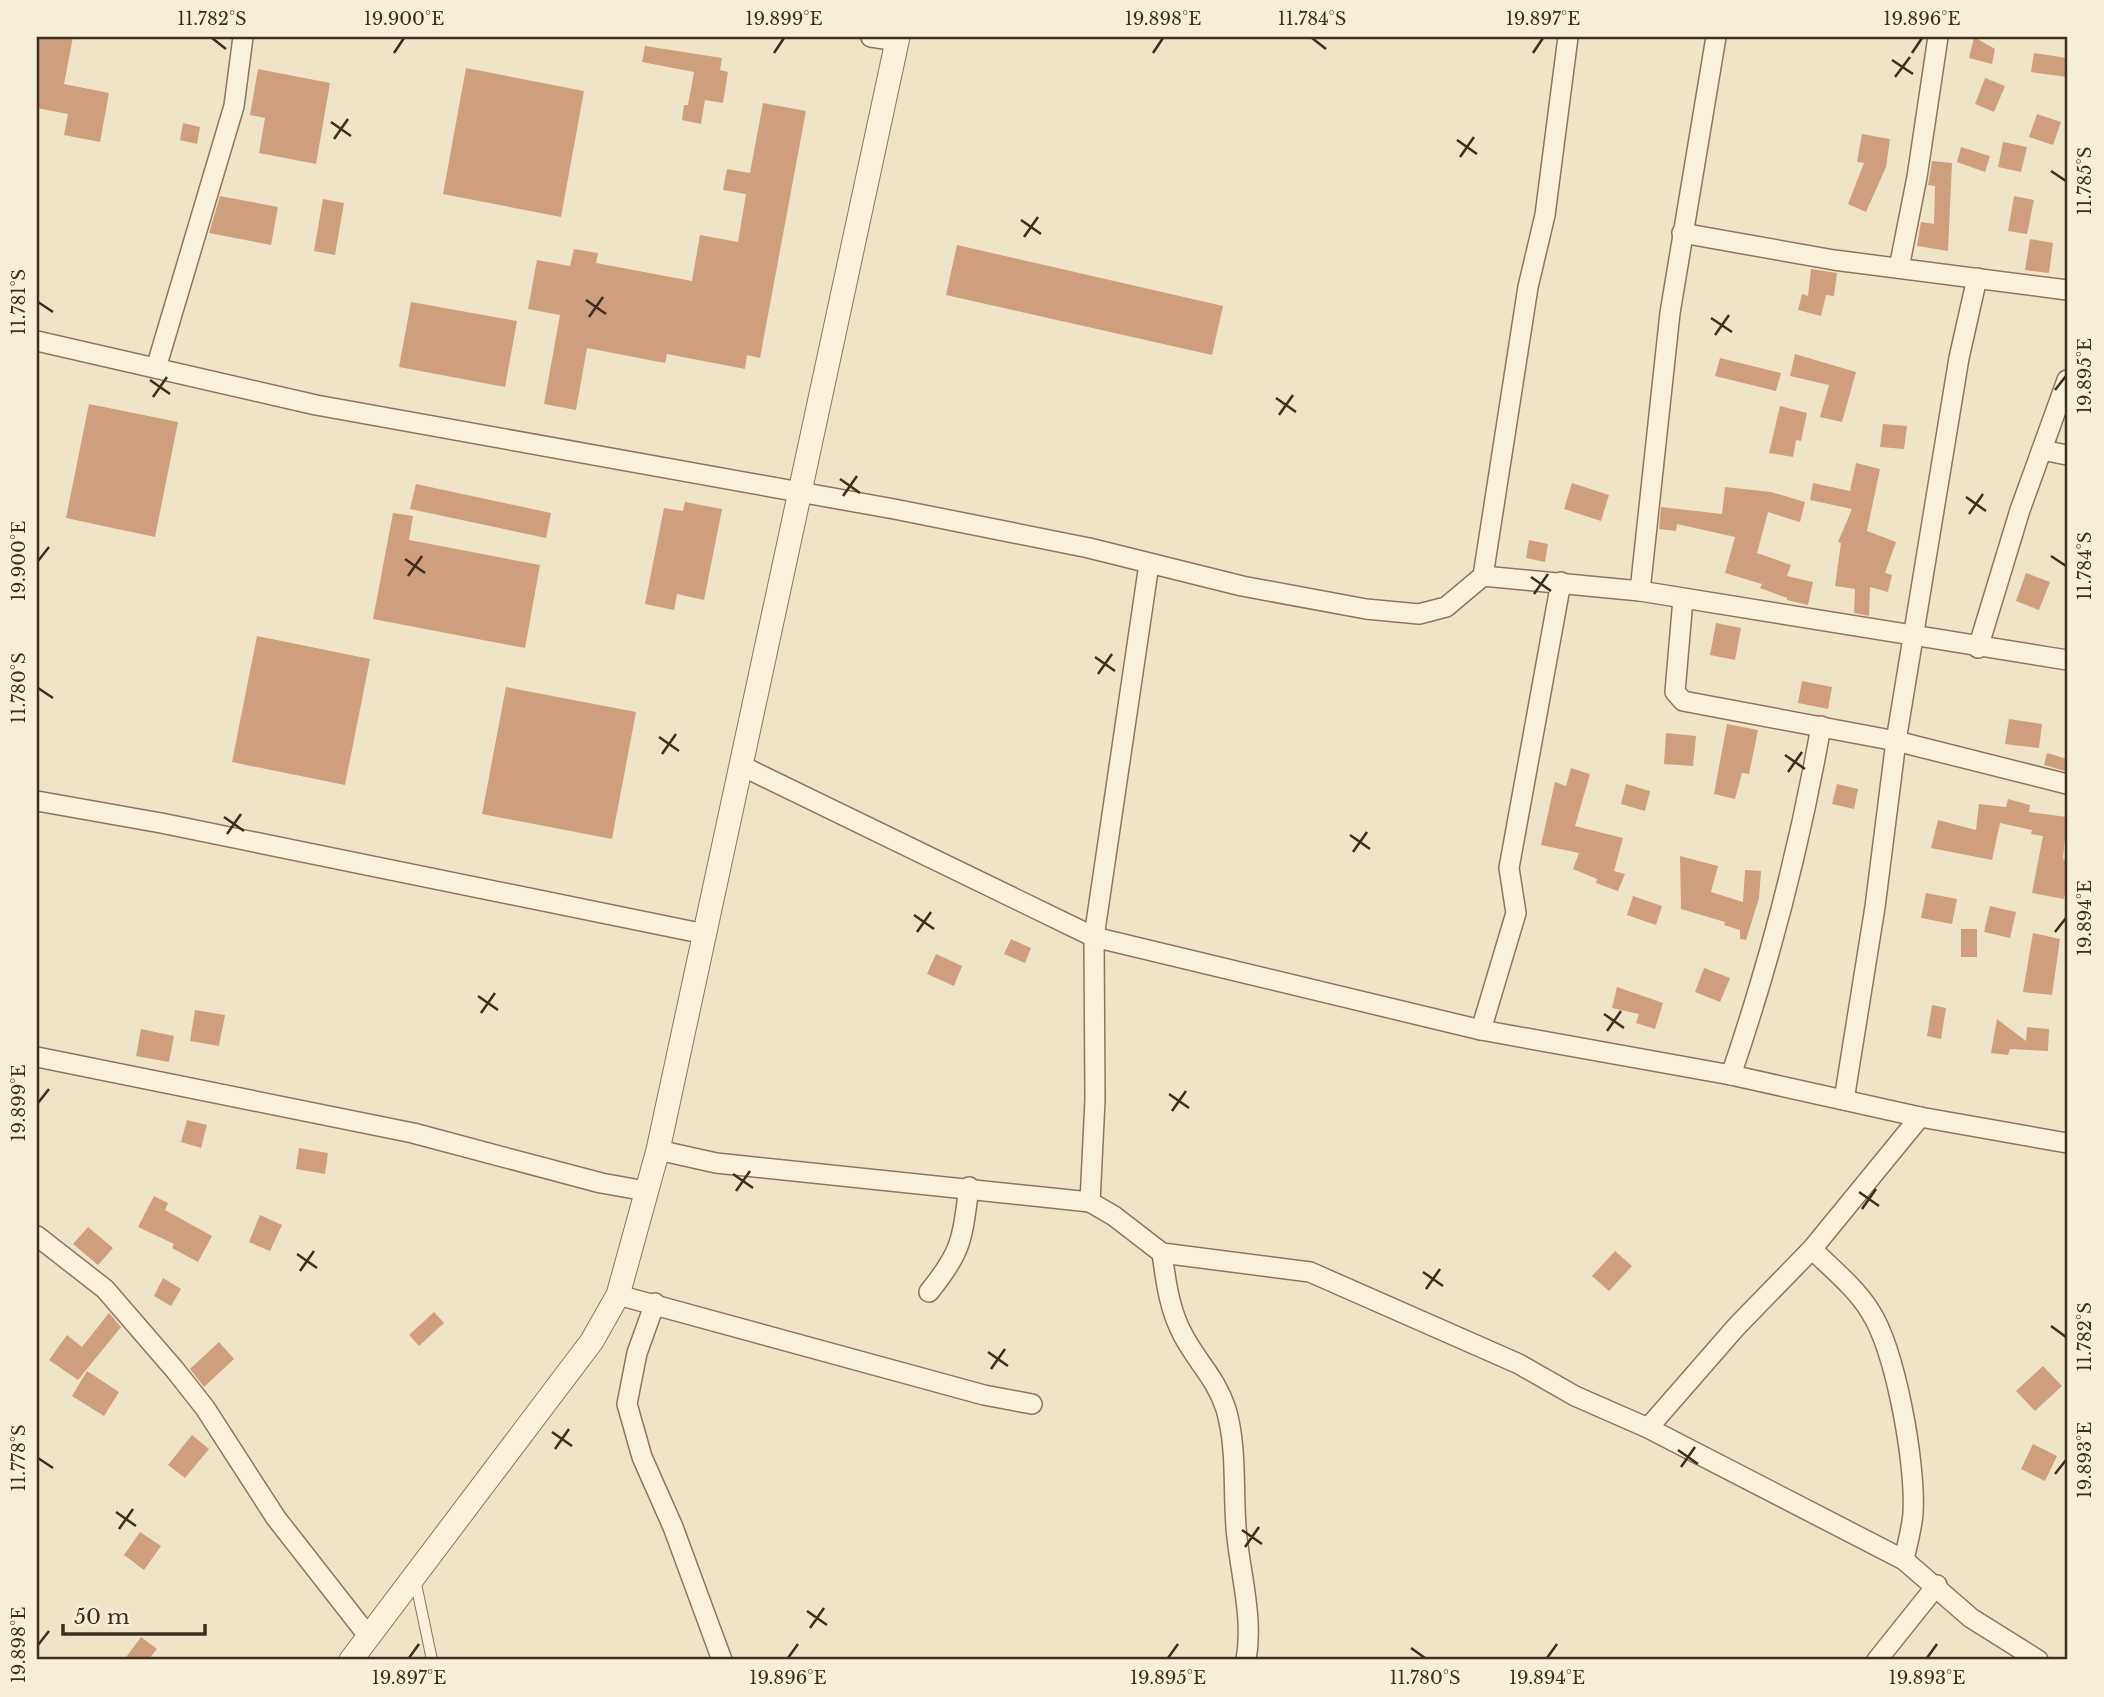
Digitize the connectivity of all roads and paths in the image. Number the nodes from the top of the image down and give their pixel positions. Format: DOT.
graph roads {
  1 [pos="243,37"];
  2 [pos="871,37"];
  3 [pos="1568,37"];
  4 [pos="1716,37"];
  5 [pos="1938,37"];
  6 [pos="898,39"];
  7 [pos="1682,233"];
  8 [pos="1899,268"];
  9 [pos="1977,278"];
  10 [pos="2067,290"];
  11 [pos="37,341"];
  12 [pos="156,368"];
  13 [pos="2067,380"];
  14 [pos="2042,450"];
  15 [pos="2067,455"];
  16 [pos="800,494"];
  17 [pos="1149,564"];
  18 [pos="1483,576"];
  19 [pos="1561,582"];
  20 [pos="1640,592"];
  21 [pos="1683,599"];
  22 [pos="1915,635"];
  23 [pos="1978,648"];
  24 [pos="2067,660"];
  25 [pos="1821,726"];
  26 [pos="1896,741"];
  27 [pos="742,766"];
  28 [pos="2067,784"];
  29 [pos="37,801"];
  30 [pos="705,934"];
  31 [pos="1094,937"];
  32 [pos="1481,1030"];
  33 [pos="37,1057"];
  34 [pos="1731,1075"];
  35 [pos="1844,1100"];
  36 [pos="1920,1117"];
  37 [pos="2067,1143"];
  38 [pos="658,1150"];
  39 [pos="969,1187"];
  40 [pos="646,1191"];
  41 [pos="1090,1202"];
  42 [pos="37,1237"];
  43 [pos="1812,1249"];
  44 [pos="1162,1252"];
  45 [pos="929,1292"];
  46 [pos="618,1295"];
  47 [pos="655,1303"];
  48 [pos="1032,1404"];
  49 [pos="1648,1428"];
  50 [pos="1904,1560"];
  51 [pos="415,1578"];
  52 [pos="1937,1585"];
  53 [pos="369,1637"];
  54 [pos="351,1660"];
  55 [pos="432,1660"];
  56 [pos="722,1660"];
  57 [pos="1246,1660"];
  58 [pos="1877,1660"];
  59 [pos="2038,1660"];
  1 -- 12 [label="street"];
  2 -- 6 [label="street"];
  3 -- 18 [label="street"];
  4 -- 7 [label="street"];
  5 -- 8 [label="street"];
  6 -- 16 [label="street"];
  7 -- 8 [label="street"];
  7 -- 20 [label="street"];
  8 -- 9 [label="street"];
  9 -- 10 [label="street"];
  9 -- 22 [label="street"];
  11 -- 12 [label="street"];
  12 -- 16 [label="street"];
  13 -- 14 [label="street"];
  14 -- 15 [label="street"];
  14 -- 23 [label="street"];
  16 -- 17 [label="street"];
  16 -- 27 [label="street"];
  17 -- 18 [label="street"];
  17 -- 31 [label="street"];
  18 -- 19 [label="street"];
  19 -- 20 [label="street"];
  19 -- 32 [label="street"];
  20 -- 21 [label="street"];
  21 -- 22 [label="street"];
  21 -- 25 [label="street"];
  22 -- 23 [label="street"];
  22 -- 26 [label="street"];
  23 -- 24 [label="street"];
  25 -- 26 [label="street"];
  25 -- 34 [label="street"];
  26 -- 28 [label="street"];
  26 -- 35 [label="street"];
  27 -- 30 [label="street"];
  27 -- 31 [label="street"];
  29 -- 30 [label="street"];
  30 -- 38 [label="street"];
  31 -- 32 [label="street"];
  31 -- 41 [label="street"];
  32 -- 34 [label="street"];
  33 -- 40 [label="street"];
  34 -- 35 [label="street"];
  35 -- 36 [label="street"];
  36 -- 37 [label="street"];
  36 -- 43 [label="street"];
  38 -- 39 [label="street"];
  38 -- 40 [label="street"];
  39 -- 41 [label="street"];
  39 -- 45 [label="street"];
  40 -- 46 [label="street"];
  41 -- 44 [label="street"];
  42 -- 53 [label="street"];
  43 -- 49 [label="street"];
  43 -- 50 [label="street"];
  44 -- 49 [label="street"];
  44 -- 57 [label="street"];
  46 -- 47 [label="street"];
  46 -- 51 [label="street"];
  47 -- 48 [label="street"];
  47 -- 56 [label="street"];
  49 -- 50 [label="street"];
  50 -- 52 [label="street"];
  51 -- 53 [label="street"];
  51 -- 55 [label="lane"];
  52 -- 58 [label="street"];
  52 -- 59 [label="street"];
  53 -- 54 [label="street"];
}
